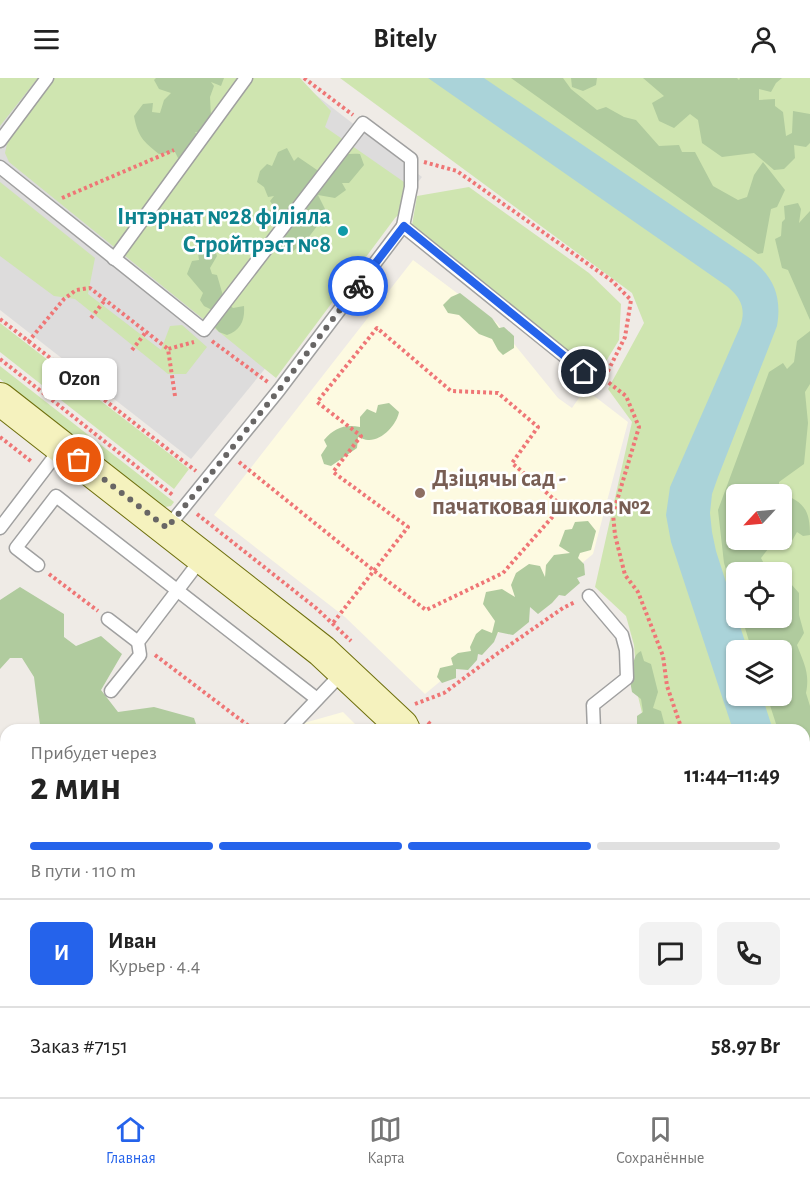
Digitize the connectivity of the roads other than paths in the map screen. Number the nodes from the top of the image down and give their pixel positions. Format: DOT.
graph roads {
  1 [pos="47,78"];
  2 [pos="246,78"];
  3 [pos="0,141"];
  4 [pos="0,167"];
  5 [pos="404,226"];
  6 [pos="114,259"];
  7 [pos="584,372"];
  8 [pos="0,399"];
  9 [pos="62,447"];
  10 [pos="176,517"];
  11 [pos="0,528"];
  12 [pos="203,557"];
  13 [pos="38,565"];
  14 [pos="178,590"];
  15 [pos="589,596"];
  16 [pos="108,619"];
  17 [pos="138,642"];
  18 [pos="345,670"];
  19 [pos="111,691"];
  20 [pos="317,699"];
  21 [pos="294,724"];
  22 [pos="400,724"];
  23 [pos="594,724"];
  1 -- 3 [label="lane"];
  2 -- 6 [label="lane"];
  4 -- 6 [label="lane"];
  5 -- 6 [label="lane"];
  5 -- 7 [label="lane"];
  5 -- 10 [label="lane"];
  8 -- 9 [label="main road"];
  9 -- 10 [label="main road"];
  9 -- 11 [label="lane"];
  10 -- 12 [label="main road"];
  12 -- 14 [label="lane"];
  12 -- 18 [label="main road"];
  13 -- 14 [label="lane"];
  14 -- 17 [label="lane"];
  14 -- 20 [label="lane"];
  15 -- 23 [label="lane"];
  16 -- 17 [label="lane"];
  17 -- 19 [label="lane"];
  18 -- 20 [label="lane"];
  18 -- 22 [label="main road"];
  20 -- 21 [label="lane"];
}
